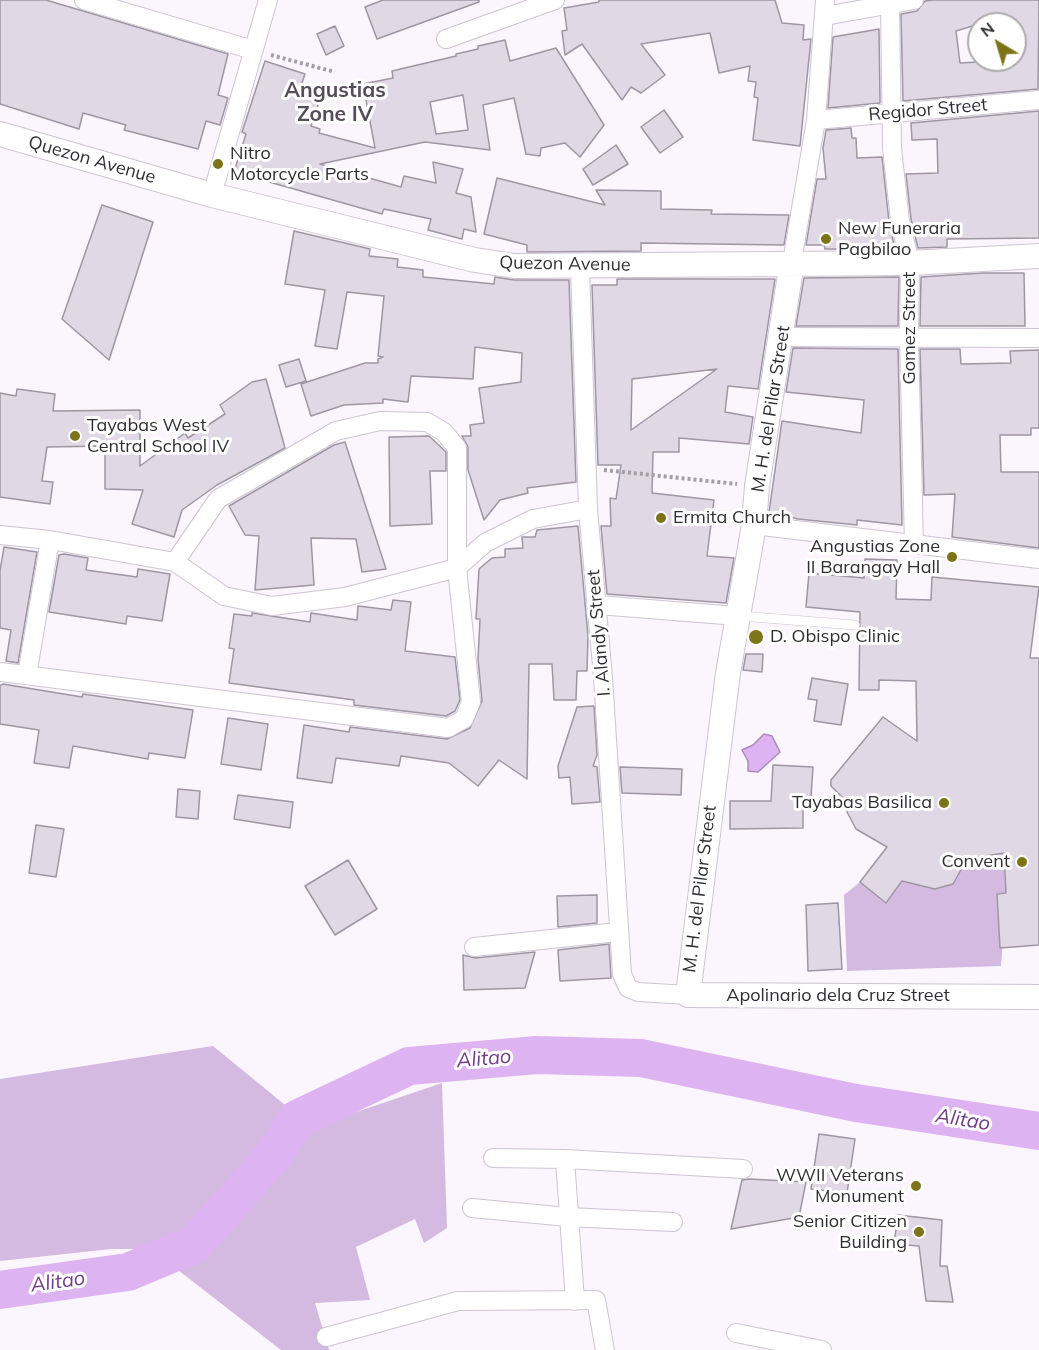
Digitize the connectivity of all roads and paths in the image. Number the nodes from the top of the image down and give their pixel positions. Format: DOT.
graph roads {
  1 [pos="84,0"];
  2 [pos="268,0"];
  3 [pos="555,0"];
  4 [pos="914,0"];
  5 [pos="890,4"];
  6 [pos="825,8"];
  7 [pos="446,39"];
  8 [pos="253,50"];
  9 [pos="335,72"];
  10 [pos="1039,100"];
  11 [pos="891,113"];
  12 [pos="816,120"];
  13 [pos="0,134"];
  14 [pos="212,195"];
  15 [pos="1039,256"];
  16 [pos="792,262"];
  17 [pos="910,262"];
  18 [pos="579,267"];
  19 [pos="782,337"];
  20 [pos="1039,338"];
  21 [pos="909,339"];
  22 [pos="588,469"];
  23 [pos="758,486"];
  24 [pos="588,509"];
  25 [pos="754,525"];
  26 [pos="0,535"];
  27 [pos="50,540"];
  28 [pos="914,544"];
  29 [pos="1039,559"];
  30 [pos="175,562"];
  31 [pos="457,568"];
  32 [pos="598,605"];
  33 [pos="737,616"];
  34 [pos="855,625"];
  35 [pos="0,672"];
  36 [pos="27,675"];
  37 [pos="618,932"];
  38 [pos="474,947"];
  39 [pos="638,992"];
  40 [pos="688,995"];
  41 [pos="1039,997"];
  42 [pos="493,1158"];
  43 [pos="565,1159"];
  44 [pos="743,1168"];
  45 [pos="472,1208"];
  46 [pos="568,1217"];
  47 [pos="673,1222"];
  48 [pos="575,1301"];
  49 [pos="736,1333"];
  50 [pos="326,1337"];
  51 [pos="605,1350"];
  52 [pos="822,1350"];
  1 -- 8 [label="street"];
  2 -- 8 [label="street"];
  3 -- 7 [label="street"];
  4 -- 5 [label="street"];
  5 -- 6 [label="street"];
  5 -- 11 [label="street, Gomez Street"];
  6 -- 12 [label="street, M. H. del Pilar Street"];
  8 -- 9 [label="path"];
  8 -- 14 [label="street"];
  10 -- 11 [label="street, Regidor Street"];
  11 -- 12 [label="street, Regidor Street"];
  11 -- 17 [label="street, Gomez Street"];
  12 -- 16 [label="street, M. H. del Pilar Street"];
  13 -- 14 [label="main road, Quezon Avenue"];
  14 -- 18 [label="main road, Quezon Avenue"];
  15 -- 17 [label="main road, Quezon Avenue"];
  16 -- 17 [label="main road, Quezon Avenue"];
  16 -- 18 [label="main road, Quezon Avenue"];
  16 -- 19 [label="main road, M. H. del Pilar Street"];
  17 -- 21 [label="street, Gomez Street"];
  18 -- 22 [label="street, I. Alandy Street"];
  19 -- 21 [label="street"];
  19 -- 23 [label="main road, M. H. del Pilar Street"];
  20 -- 21 [label="street"];
  21 -- 28 [label="street, Gomez Street"];
  22 -- 23 [label="path"];
  22 -- 24 [label="street, I. Alandy Street"];
  23 -- 25 [label="main road, M. H. del Pilar Street"];
  24 -- 31 [label="street"];
  24 -- 32 [label="street, I. Alandy Street"];
  25 -- 28 [label="street"];
  25 -- 33 [label="main road, M. H. del Pilar Street"];
  26 -- 27 [label="street"];
  27 -- 30 [label="street"];
  27 -- 36 [label="street"];
  28 -- 29 [label="street"];
  30 -- 31 [label="street"];
  30 -- 31 [label="street"];
  31 -- 36 [label="street"];
  32 -- 33 [label="street"];
  32 -- 37 [label="street, I. Alandy Street"];
  33 -- 34 [label="lane"];
  33 -- 40 [label="main road, M. H. del Pilar Street"];
  35 -- 36 [label="street"];
  37 -- 38 [label="street"];
  37 -- 39 [label="street, I. Alandy Street"];
  39 -- 40 [label="street, Apolinario dela Cruz Street"];
  40 -- 41 [label="main road, Apolinario dela Cruz Street"];
  42 -- 43 [label="street"];
  43 -- 44 [label="street"];
  43 -- 46 [label="street"];
  45 -- 46 [label="street"];
  46 -- 47 [label="street"];
  46 -- 48 [label="street"];
  48 -- 50 [label="street"];
  48 -- 51 [label="street"];
  49 -- 52 [label="street"];
}
